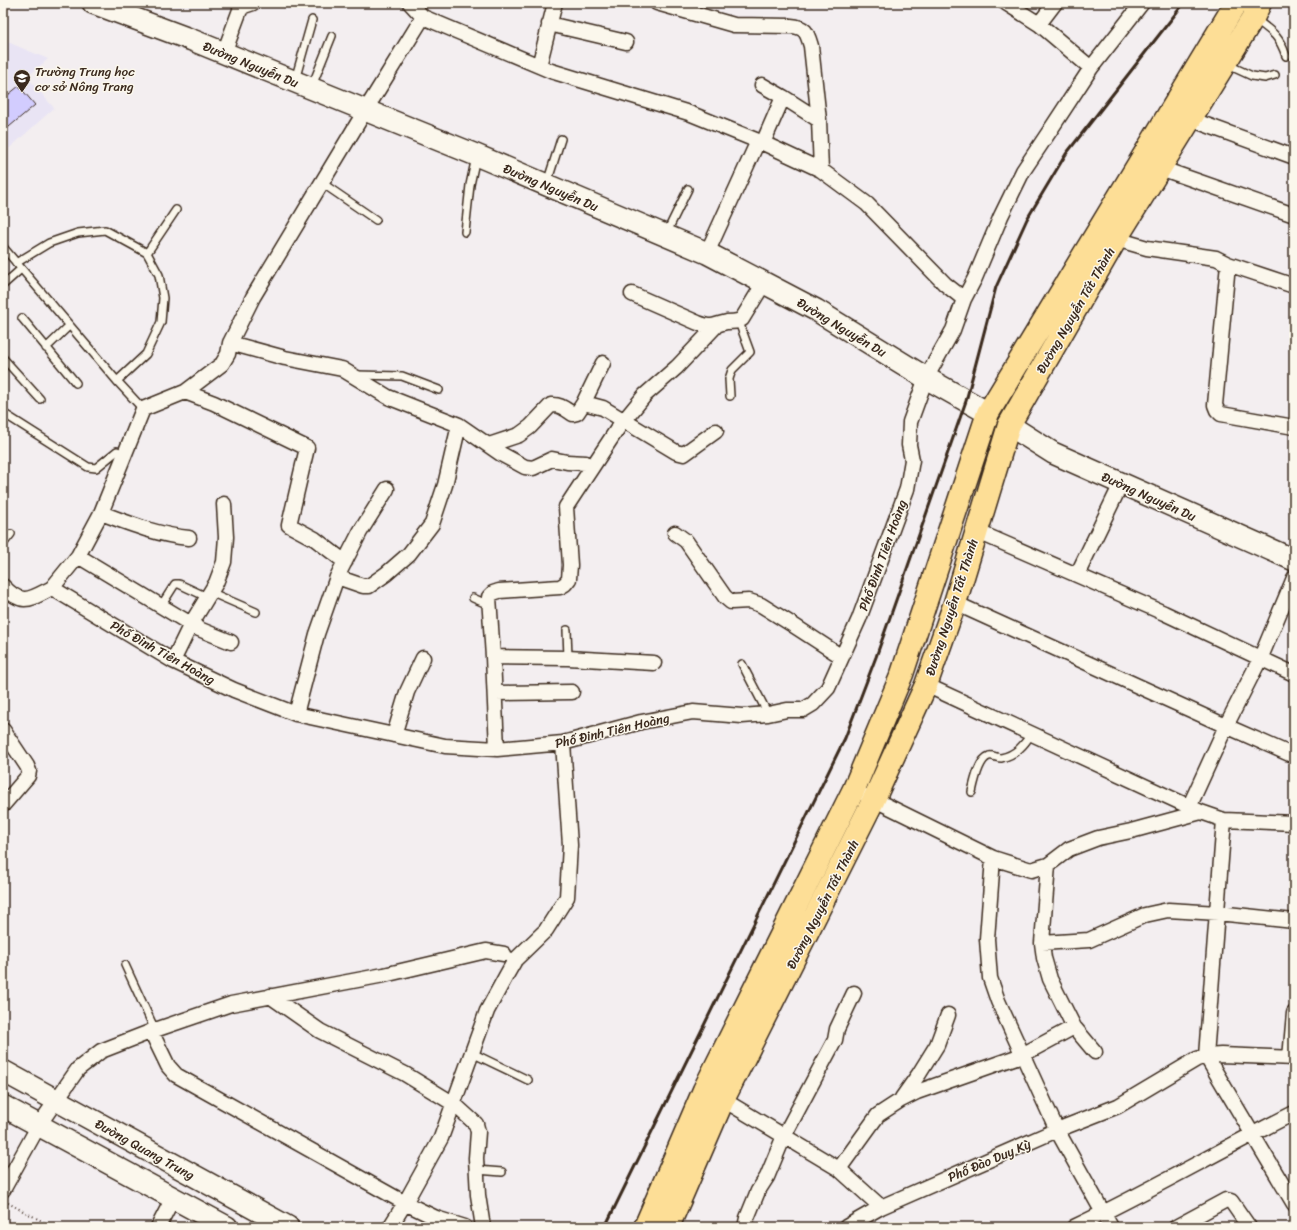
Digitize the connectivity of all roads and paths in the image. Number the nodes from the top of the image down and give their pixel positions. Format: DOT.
graph roads {
  1 [pos="93,3"];
  2 [pos="254,3"];
  3 [pos="410,3"];
  4 [pos="555,3"];
  5 [pos="658,3"];
  6 [pos="1006,3"];
  7 [pos="1055,3"];
  8 [pos="1142,3"];
  9 [pos="1236,3"];
  10 [pos="1256,11"];
  11 [pos="423,17"];
  12 [pos="312,20"];
  13 [pos="549,24"];
  14 [pos="1039,24"];
  15 [pos="332,36"];
  16 [pos="626,42"];
  17 [pos="224,53"];
  18 [pos="1286,56"];
  19 [pos="1225,63"];
  20 [pos="538,66"];
  21 [pos="1091,68"];
  22 [pos="1275,75"];
  23 [pos="303,85"];
  24 [pos="762,85"];
  25 [pos="783,96"];
  26 [pos="365,111"];
  27 [pos="1190,119"];
  28 [pos="819,120"];
  29 [pos="561,139"];
  30 [pos="760,142"];
  31 [pos="476,154"];
  32 [pos="1294,157"];
  33 [pos="1160,168"];
  34 [pos="820,170"];
  35 [pos="322,183"];
  36 [pos="546,185"];
  37 [pos="688,189"];
  38 [pos="176,210"];
  39 [pos="1294,215"];
  40 [pos="376,220"];
  41 [pos="465,232"];
  42 [pos="1108,234"];
  43 [pos="665,236"];
  44 [pos="3,247"];
  45 [pos="147,253"];
  46 [pos="707,253"];
  47 [pos="16,262"];
  48 [pos="1228,264"];
  49 [pos="21,269"];
  50 [pos="764,283"];
  51 [pos="3,285"];
  52 [pos="1294,286"];
  53 [pos="632,294"];
  54 [pos="964,299"];
  55 [pos="22,318"];
  56 [pos="738,322"];
  57 [pos="69,326"];
  58 [pos="715,326"];
  59 [pos="230,343"];
  60 [pos="46,348"];
  61 [pos="3,358"];
  62 [pos="603,363"];
  63 [pos="352,375"];
  64 [pos="926,378"];
  65 [pos="117,381"];
  66 [pos="76,383"];
  67 [pos="439,390"];
  68 [pos="185,392"];
  69 [pos="730,396"];
  70 [pos="40,399"];
  71 [pos="583,404"];
  72 [pos="143,409"];
  73 [pos="3,413"];
  74 [pos="988,413"];
  75 [pos="625,420"];
  76 [pos="459,425"];
  77 [pos="1009,425"];
  78 [pos="1294,427"];
  79 [pos="716,431"];
  80 [pos="489,445"];
  81 [pos="125,455"];
  82 [pos="586,463"];
  83 [pos="1121,484"];
  84 [pos="388,489"];
  85 [pos="224,504"];
  86 [pos="101,513"];
  87 [pos="976,531"];
  88 [pos="675,533"];
  89 [pos="11,534"];
  90 [pos="189,538"];
  91 [pos="3,544"];
  92 [pos="78,556"];
  93 [pos="1294,560"];
  94 [pos="345,562"];
  95 [pos="1077,575"];
  96 [pos="337,577"];
  97 [pos="1294,578"];
  98 [pos="3,586"];
  99 [pos="52,588"];
  100 [pos="928,594"];
  101 [pos="208,595"];
  102 [pos="473,598"];
  103 [pos="954,604"];
  104 [pos="490,605"];
  105 [pos="161,606"];
  106 [pos="256,612"];
  107 [pos="191,624"];
  108 [pos="567,630"];
  109 [pos="231,642"];
  110 [pos="493,657"];
  111 [pos="842,657"];
  112 [pos="423,658"];
  113 [pos="568,658"];
  114 [pos="1261,658"];
  115 [pos="173,661"];
  116 [pos="654,663"];
  117 [pos="742,664"];
  118 [pos="1294,674"];
  119 [pos="926,685"];
  120 [pos="572,692"];
  121 [pos="495,693"];
  122 [pos="296,714"];
  123 [pos="768,714"];
  124 [pos="1226,726"];
  125 [pos="3,730"];
  126 [pos="1032,733"];
  127 [pos="394,735"];
  128 [pos="563,743"];
  129 [pos="497,749"];
  130 [pos="1294,756"];
  131 [pos="854,789"];
  132 [pos="972,792"];
  133 [pos="874,800"];
  134 [pos="3,805"];
  135 [pos="1196,808"];
  136 [pos="1224,820"];
  137 [pos="1294,823"];
  138 [pos="993,858"];
  139 [pos="1048,865"];
  140 [pos="1218,913"];
  141 [pos="1294,921"];
  142 [pos="1042,943"];
  143 [pos="504,954"];
  144 [pos="125,965"];
  145 [pos="854,993"];
  146 [pos="270,996"];
  147 [pos="1294,1013"];
  148 [pos="948,1015"];
  149 [pos="1074,1027"];
  150 [pos="153,1030"];
  151 [pos="1095,1052"];
  152 [pos="472,1053"];
  153 [pos="1022,1055"];
  154 [pos="1206,1056"];
  155 [pos="1292,1058"];
  156 [pos="3,1071"];
  157 [pos="528,1080"];
  158 [pos="714,1095"];
  159 [pos="901,1100"];
  160 [pos="56,1101"];
  161 [pos="454,1104"];
  162 [pos="3,1106"];
  163 [pos="1294,1113"];
  164 [pos="39,1125"];
  165 [pos="1057,1130"];
  166 [pos="1252,1134"];
  167 [pos="784,1136"];
  168 [pos="477,1170"];
  169 [pos="839,1170"];
  170 [pos="502,1172"];
  171 [pos="679,1174"];
  172 [pos="3,1190"];
  173 [pos="174,1198"];
  174 [pos="3,1200"];
  175 [pos="405,1203"];
  176 [pos="1294,1204"];
  177 [pos="881,1207"];
  178 [pos="1104,1213"];
  179 [pos="220,1225"];
  180 [pos="53,1227"];
  181 [pos="158,1227"];
  182 [pos="288,1227"];
  183 [pos="390,1227"];
  184 [pos="465,1227"];
  185 [pos="483,1227"];
  186 [pos="645,1227"];
  187 [pos="668,1227"];
  188 [pos="745,1227"];
  189 [pos="846,1227"];
  190 [pos="1074,1227"];
  191 [pos="1111,1227"];
  192 [pos="1176,1227"];
  193 [pos="1249,1227"];
  1 -- 17 [label="street, Đường Nguyễn Du"];
  2 -- 17 [label="street"];
  3 -- 11 [label="street"];
  4 -- 13 [label="street"];
  5 -- 28 [label="street"];
  6 -- 14 [label="street"];
  7 -- 14 [label="street"];
  8 -- 21 [label="street, Phố Đinh Tiên Hoàng"];
  9 -- 42 [label="main road, Đường Nguyễn Tất Thành"];
  10 -- 18 [label="lane"];
  10 -- 19 [label="main road, Đường Nguyễn Tất Thành"];
  11 -- 20 [label="street"];
  11 -- 26 [label="street"];
  12 -- 23 [label="lane"];
  13 -- 16 [label="street"];
  13 -- 20 [label="street"];
  14 -- 21 [label="street"];
  15 -- 23 [label="lane"];
  17 -- 23 [label="street, Đường Nguyễn Du"];
  19 -- 22 [label="lane"];
  19 -- 27 [label="main road, Đường Nguyễn Tất Thành"];
  20 -- 30 [label="street"];
  21 -- 54 [label="street, Phố Đinh Tiên Hoàng"];
  23 -- 26 [label="street, Đường Nguyễn Du"];
  24 -- 25 [label="street"];
  25 -- 28 [label="street"];
  25 -- 30 [label="street"];
  26 -- 31 [label="street, Đường Nguyễn Du"];
  26 -- 35 [label="street"];
  27 -- 32 [label="street"];
  27 -- 33 [label="main road, Đường Nguyễn Tất Thành"];
  28 -- 34 [label="street"];
  29 -- 36 [label="lane"];
  30 -- 34 [label="street"];
  30 -- 46 [label="street"];
  31 -- 36 [label="street, Đường Nguyễn Du"];
  31 -- 41 [label="lane"];
  33 -- 39 [label="street"];
  33 -- 42 [label="main road, Đường Nguyễn Tất Thành"];
  34 -- 54 [label="street"];
  35 -- 40 [label="lane"];
  35 -- 59 [label="street"];
  36 -- 43 [label="street, Đường Nguyễn Du"];
  37 -- 43 [label="lane"];
  38 -- 45 [label="lane"];
  42 -- 48 [label="street"];
  42 -- 74 [label="main road, Đường Nguyễn Tất Thành"];
  42 -- 77 [label="main road, Đường Nguyễn Tất Thành"];
  43 -- 46 [label="street, Đường Nguyễn Du"];
  44 -- 47 [label="lane"];
  45 -- 47 [label="lane"];
  45 -- 65 [label="lane"];
  46 -- 50 [label="street, Đường Nguyễn Du"];
  47 -- 49 [label="lane"];
  48 -- 52 [label="street"];
  48 -- 78 [label="street"];
  49 -- 51 [label="lane"];
  49 -- 57 [label="lane"];
  50 -- 56 [label="street"];
  50 -- 64 [label="street, Đường Nguyễn Du"];
  53 -- 58 [label="street"];
  54 -- 64 [label="street, Phố Đinh Tiên Hoàng"];
  55 -- 60 [label="lane"];
  56 -- 58 [label="street"];
  56 -- 69 [label="lane"];
  57 -- 60 [label="lane"];
  57 -- 65 [label="lane"];
  58 -- 75 [label="street"];
  59 -- 63 [label="street"];
  59 -- 68 [label="street"];
  60 -- 66 [label="lane"];
  61 -- 70 [label="lane"];
  62 -- 71 [label="street"];
  63 -- 67 [label="lane"];
  63 -- 76 [label="street"];
  64 -- 74 [label="street, Đường Nguyễn Du"];
  64 -- 111 [label="street, Phố Đinh Tiên Hoàng"];
  65 -- 72 [label="lane"];
  68 -- 72 [label="street"];
  68 -- 94 [label="street"];
  71 -- 75 [label="street"];
  71 -- 80 [label="street"];
  72 -- 81 [label="street"];
  73 -- 81 [label="lane"];
  74 -- 100 [label="main road, Đường Nguyễn Tất Thành"];
  75 -- 79 [label="street"];
  75 -- 104 [label="street"];
  76 -- 80 [label="street"];
  76 -- 96 [label="street"];
  77 -- 83 [label="street, Đường Nguyễn Du"];
  77 -- 87 [label="main road, Đường Nguyễn Tất Thành"];
  80 -- 82 [label="street"];
  81 -- 86 [label="street"];
  83 -- 93 [label="street, Đường Nguyễn Du"];
  83 -- 95 [label="street"];
  84 -- 94 [label="street"];
  85 -- 101 [label="street"];
  86 -- 90 [label="street"];
  86 -- 92 [label="street"];
  87 -- 95 [label="street"];
  87 -- 103 [label="main road, Đường Nguyễn Tất Thành"];
  88 -- 111 [label="street"];
  89 -- 91 [label="lane"];
  92 -- 99 [label="street"];
  92 -- 105 [label="street"];
  94 -- 96 [label="street"];
  95 -- 114 [label="street"];
  96 -- 122 [label="street"];
  97 -- 114 [label="street"];
  98 -- 99 [label="street"];
  99 -- 115 [label="street, Phố Đinh Tiên Hoàng"];
  100 -- 103 [label="main road"];
  100 -- 131 [label="main road, Đường Nguyễn Tất Thành"];
  101 -- 105 [label="lane"];
  101 -- 106 [label="lane"];
  101 -- 107 [label="street"];
  102 -- 104 [label="lane"];
  103 -- 119 [label="main road, Đường Nguyễn Tất Thành"];
  103 -- 124 [label="street"];
  104 -- 110 [label="street"];
  105 -- 107 [label="street"];
  107 -- 109 [label="street"];
  107 -- 115 [label="street"];
  108 -- 113 [label="lane"];
  110 -- 113 [label="street"];
  110 -- 121 [label="street"];
  111 -- 123 [label="street, Phố Đinh Tiên Hoàng"];
  112 -- 127 [label="street"];
  113 -- 116 [label="street"];
  114 -- 118 [label="street"];
  114 -- 124 [label="street"];
  115 -- 122 [label="street, Phố Đinh Tiên Hoàng"];
  117 -- 123 [label="lane"];
  119 -- 126 [label="street"];
  119 -- 133 [label="main road, Đường Nguyễn Tất Thành"];
  120 -- 121 [label="street"];
  121 -- 129 [label="street"];
  122 -- 127 [label="street, Phố Đinh Tiên Hoàng"];
  123 -- 128 [label="street, Phố Đinh Tiên Hoàng"];
  124 -- 130 [label="street"];
  124 -- 135 [label="street"];
  125 -- 134 [label="street"];
  126 -- 132 [label="lane"];
  126 -- 135 [label="street"];
  127 -- 129 [label="street, Phố Đinh Tiên Hoàng"];
  128 -- 129 [label="street, Phố Đinh Tiên Hoàng"];
  128 -- 152 [label="street"];
  131 -- 133 [label="street"];
  131 -- 158 [label="main road, Đường Nguyễn Tất Thành"];
  133 -- 138 [label="street"];
  133 -- 158 [label="main road, Đường Nguyễn Tất Thành"];
  135 -- 136 [label="street"];
  135 -- 139 [label="street"];
  136 -- 137 [label="street"];
  136 -- 140 [label="street"];
  138 -- 139 [label="street"];
  138 -- 153 [label="street"];
  139 -- 142 [label="street"];
  140 -- 141 [label="street"];
  140 -- 142 [label="street"];
  140 -- 154 [label="street"];
  142 -- 149 [label="street"];
  143 -- 146 [label="street"];
  144 -- 150 [label="lane"];
  145 -- 167 [label="street"];
  146 -- 150 [label="street"];
  146 -- 161 [label="street"];
  147 -- 155 [label="street"];
  148 -- 159 [label="street"];
  149 -- 151 [label="street"];
  149 -- 153 [label="street"];
  150 -- 160 [label="street"];
  150 -- 175 [label="street"];
  152 -- 157 [label="lane"];
  152 -- 161 [label="street"];
  153 -- 159 [label="street"];
  153 -- 165 [label="street"];
  154 -- 155 [label="street, Phố Đào Duy Kỳ"];
  154 -- 165 [label="street, Phố Đào Duy Kỳ"];
  154 -- 166 [label="street"];
  156 -- 160 [label="street, Đường Quang Trung"];
  158 -- 167 [label="street"];
  158 -- 171 [label="main road, Đường Nguyễn Tất Thành"];
  159 -- 169 [label="street"];
  160 -- 164 [label="street"];
  160 -- 182 [label="street, Đường Quang Trung"];
  161 -- 168 [label="street"];
  161 -- 175 [label="street"];
  162 -- 164 [label="street"];
  163 -- 166 [label="street"];
  164 -- 172 [label="street"];
  164 -- 173 [label="street"];
  165 -- 177 [label="street, Phố Đào Duy Kỳ"];
  165 -- 178 [label="street"];
  166 -- 176 [label="street"];
  166 -- 178 [label="street"];
  167 -- 169 [label="street"];
  167 -- 188 [label="street"];
  168 -- 170 [label="lane"];
  168 -- 185 [label="street"];
  169 -- 177 [label="street"];
  171 -- 186 [label="main road, Đường Nguyễn Tất Thành"];
  171 -- 187 [label="main road, Đường Nguyễn Tất Thành"];
  173 -- 179 [label="street"];
  173 -- 181 [label="street"];
  174 -- 180 [label="path"];
  175 -- 183 [label="street"];
  175 -- 184 [label="street"];
  177 -- 189 [label="street, Phố Đào Duy Kỳ"];
  178 -- 190 [label="street"];
  178 -- 191 [label="street"];
  192 -- 193 [label="street"];
}
